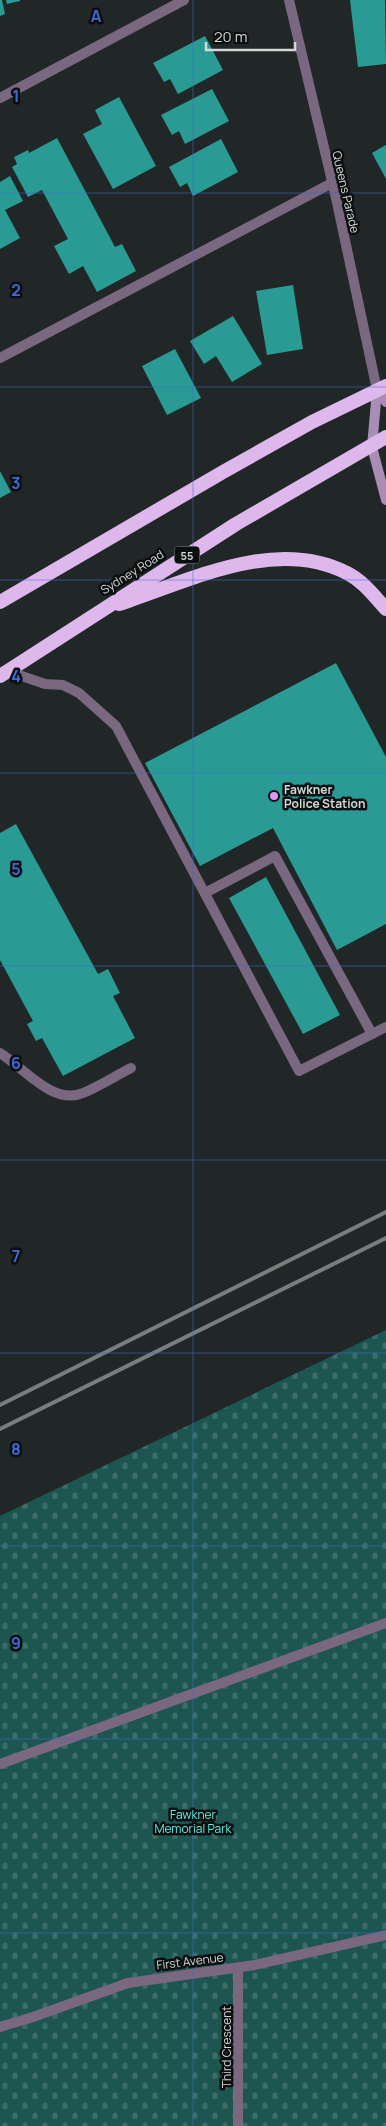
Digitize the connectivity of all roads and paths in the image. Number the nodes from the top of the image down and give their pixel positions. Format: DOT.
graph roads {
  1 [pos="184,0"];
  2 [pos="289,0"];
  3 [pos="0,98"];
  4 [pos="332,183"];
  5 [pos="0,358"];
  6 [pos="381,388"];
  7 [pos="386,402"];
  8 [pos="386,437"];
  9 [pos="372,447"];
  10 [pos="386,500"];
  11 [pos="0,602"];
  12 [pos="386,609"];
  13 [pos="98,611"];
  14 [pos="3,673"];
  15 [pos="205,893"];
  16 [pos="386,1027"];
  17 [pos="372,1034"];
  18 [pos="0,1053"];
  19 [pos="131,1068"];
  20 [pos="386,1623"];
  21 [pos="0,1764"];
  22 [pos="386,1934"];
  23 [pos="238,1968"];
  24 [pos="0,2026"];
  25 [pos="238,2126"];
  1 -- 3 [label="street"];
  2 -- 4 [label="street, Queens Parade"];
  4 -- 5 [label="street"];
  4 -- 6 [label="street, Queens Parade"];
  6 -- 7 [label="main road"];
  6 -- 9 [label="main road"];
  6 -- 11 [label="highway"];
  8 -- 9 [label="highway, Sydney Road / 55"];
  9 -- 10 [label="main road"];
  9 -- 13 [label="highway, Sydney Road / 55"];
  12 -- 13 [label="highway"];
  13 -- 14 [label="highway, Sydney Road / 55"];
  14 -- 15 [label="street"];
  15 -- 17 [label="street"];
  15 -- 17 [label="street"];
  16 -- 17 [label="street"];
  18 -- 19 [label="street"];
  20 -- 21 [label="street"];
  22 -- 23 [label="street, First Avenue"];
  23 -- 24 [label="street, First Avenue"];
  23 -- 25 [label="street, Third Crescent"];
}
